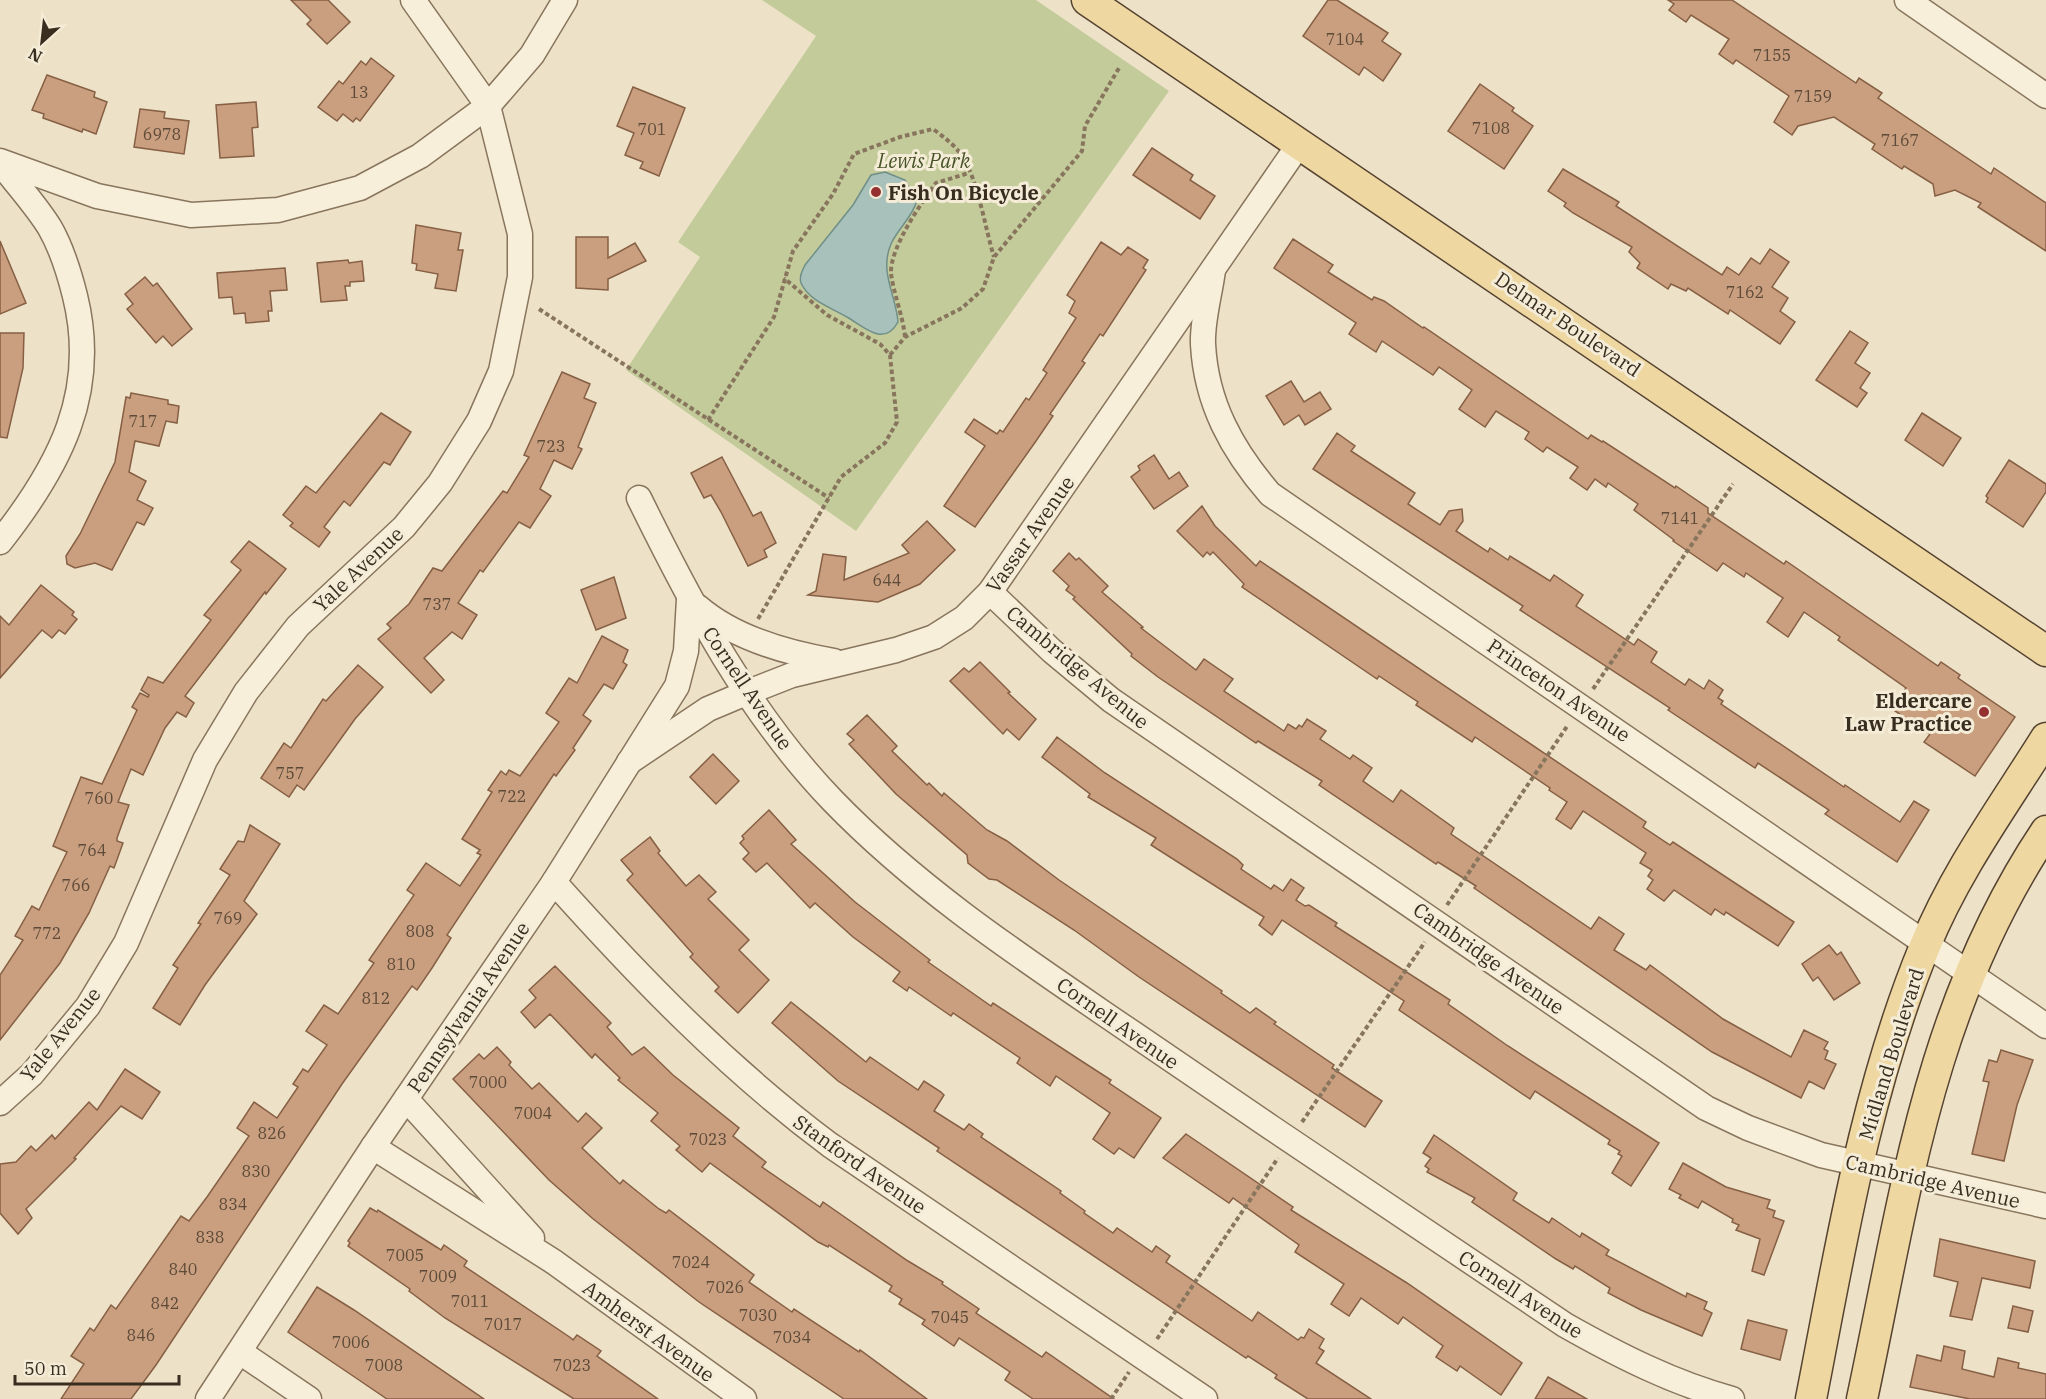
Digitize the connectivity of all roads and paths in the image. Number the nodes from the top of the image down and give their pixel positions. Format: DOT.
graph roads {
  1 [pos="413,0"];
  2 [pos="565,0"];
  3 [pos="1087,0"];
  4 [pos="1906,0"];
  5 [pos="1119,68"];
  6 [pos="2046,96"];
  7 [pos="488,106"];
  8 [pos="1300,143"];
  9 [pos="0,161"];
  10 [pos="969,173"];
  11 [pos="994,257"];
  12 [pos="1213,270"];
  13 [pos="784,278"];
  14 [pos="539,309"];
  15 [pos="906,337"];
  16 [pos="890,355"];
  17 [pos="708,420"];
  18 [pos="639,498"];
  19 [pos="830,498"];
  20 [pos="0,542"];
  21 [pos="990,592"];
  22 [pos="689,599"];
  23 [pos="750,636"];
  24 [pos="2046,651"];
  25 [pos="839,662"];
  26 [pos="746,693"];
  27 [pos="2046,738"];
  28 [pos="629,762"];
  29 [pos="2042,845"];
  30 [pos="554,882"];
  31 [pos="1925,944"];
  32 [pos="1969,973"];
  33 [pos="2046,1026"];
  34 [pos="406,1099"];
  35 [pos="0,1103"];
  36 [pos="373,1147"];
  37 [pos="1858,1165"];
  38 [pos="1909,1174"];
  39 [pos="2046,1206"];
  40 [pos="554,1262"];
  41 [pos="240,1352"];
  42 [pos="208,1399"];
  43 [pos="309,1399"];
  44 [pos="744,1399"];
  45 [pos="1205,1399"];
  46 [pos="1732,1399"];
  47 [pos="1811,1399"];
  48 [pos="1862,1399"];
  1 -- 7 [label="street"];
  2 -- 7 [label="street"];
  3 -- 8 [label="main road, Delmar Boulevard"];
  4 -- 6 [label="street"];
  5 -- 11 [label="path"];
  7 -- 9 [label="street"];
  7 -- 35 [label="street, Yale Avenue"];
  8 -- 12 [label="street, Vassar Avenue"];
  8 -- 24 [label="main road, Delmar Boulevard"];
  9 -- 20 [label="street"];
  10 -- 11 [label="path"];
  10 -- 13 [label="path"];
  10 -- 15 [label="path"];
  11 -- 15 [label="path"];
  12 -- 21 [label="street, Vassar Avenue"];
  12 -- 31 [label="street, Princeton Avenue"];
  13 -- 16 [label="path"];
  13 -- 17 [label="path"];
  14 -- 17 [label="path"];
  15 -- 16 [label="path"];
  16 -- 19 [label="path"];
  17 -- 19 [label="path"];
  18 -- 22 [label="street, Cornell Avenue"];
  19 -- 23 [label="path"];
  21 -- 25 [label="street, Vassar Avenue"];
  21 -- 37 [label="street, Cambridge Avenue"];
  22 -- 23 [label="street"];
  22 -- 26 [label="street, Cornell Avenue"];
  22 -- 28 [label="street, Pennsylvania Avenue"];
  23 -- 25 [label="street"];
  25 -- 26 [label="street, Vassar Avenue"];
  26 -- 28 [label="street, Vassar Avenue"];
  26 -- 46 [label="street, Cornell Avenue"];
  27 -- 31 [label="main road, Midland Boulevard"];
  28 -- 30 [label="street, Pennsylvania Avenue"];
  29 -- 32 [label="main road"];
  30 -- 34 [label="street, Pennsylvania Avenue"];
  30 -- 45 [label="street, Stanford Avenue"];
  31 -- 32 [label="street, Princeton Avenue"];
  31 -- 37 [label="main road, Midland Boulevard"];
  32 -- 33 [label="street, Princeton Avenue"];
  32 -- 38 [label="main road"];
  34 -- 36 [label="street, Pennsylvania Avenue"];
  34 -- 40 [label="street, Amherst Avenue"];
  36 -- 40 [label="street, Amherst Avenue"];
  36 -- 41 [label="street, Pennsylvania Avenue"];
  37 -- 38 [label="street, Cambridge Avenue"];
  37 -- 47 [label="main road, Midland Boulevard"];
  38 -- 39 [label="street, Cambridge Avenue"];
  38 -- 48 [label="main road"];
  40 -- 44 [label="street, Amherst Avenue"];
  41 -- 42 [label="street, Pennsylvania Avenue"];
  41 -- 43 [label="street"];
}
